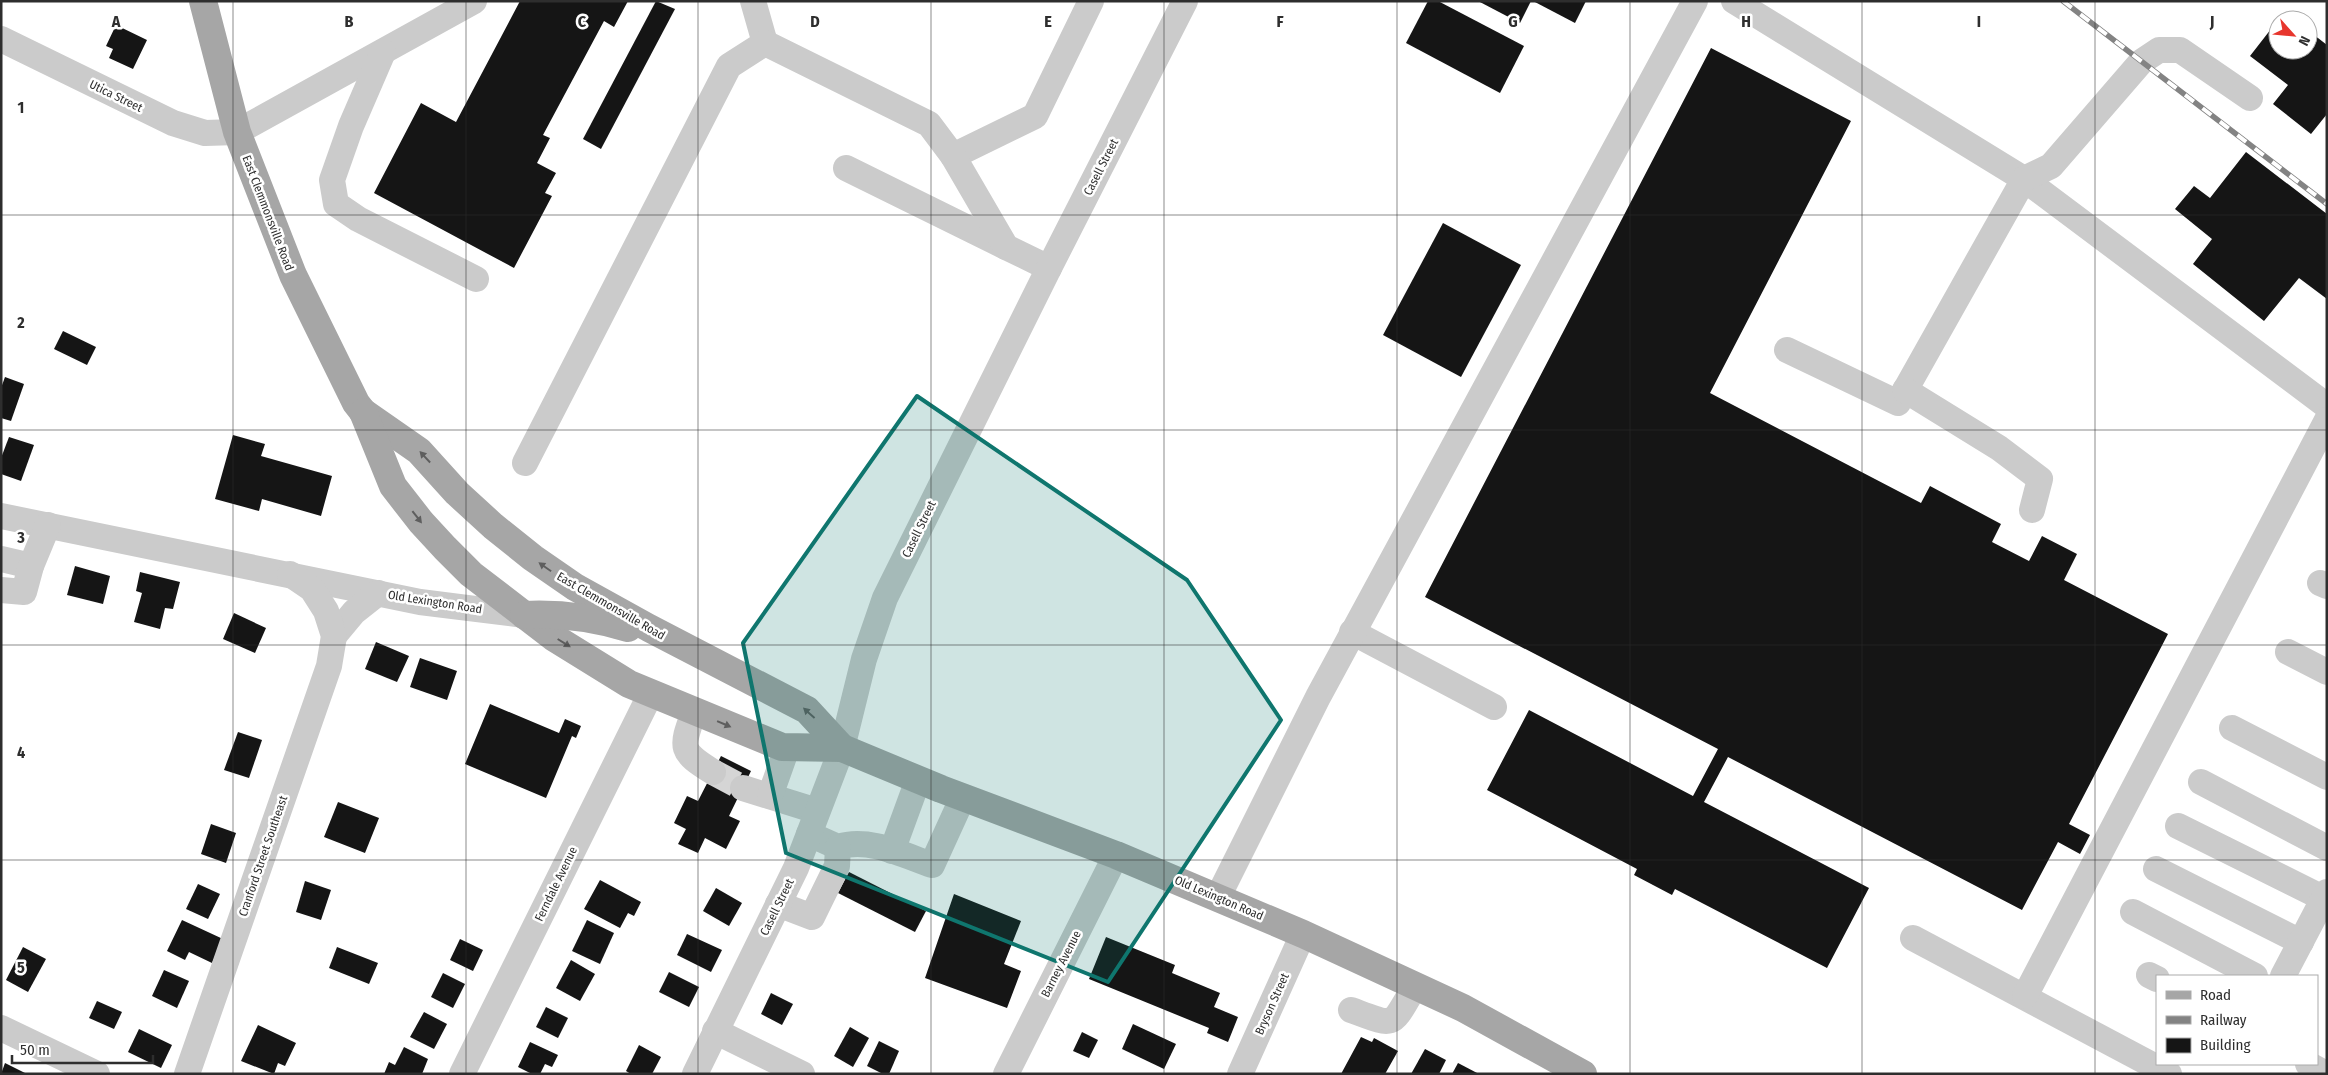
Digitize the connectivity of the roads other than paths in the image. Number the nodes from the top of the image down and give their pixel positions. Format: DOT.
graph roads {
  1 [pos="203,1"];
  2 [pos="474,1"];
  3 [pos="753,1"];
  4 [pos="1092,1"];
  5 [pos="1185,1"];
  6 [pos="1695,1"];
  7 [pos="1734,1"];
  8 [pos="1,39"];
  9 [pos="765,44"];
  10 [pos="383,52"];
  11 [pos="2250,98"];
  12 [pos="237,132"];
  13 [pos="953,156"];
  14 [pos="846,168"];
  15 [pos="2024,180"];
  16 [pos="1006,247"];
  17 [pos="1049,268"];
  18 [pos="476,279"];
  19 [pos="1787,350"];
  20 [pos="1905,390"];
  21 [pos="2327,406"];
  22 [pos="364,412"];
  23 [pos="2327,420"];
  24 [pos="525,463"];
  25 [pos="2032,510"];
  26 [pos="1,516"];
  27 [pos="48,525"];
  28 [pos="1,560"];
  29 [pos="31,566"];
  30 [pos="290,574"];
  31 [pos="1,590"];
  32 [pos="378,593"];
  33 [pos="524,615"];
  34 [pos="1352,632"];
  35 [pos="334,636"];
  36 [pos="678,644"];
  37 [pos="2288,652"];
  38 [pos="2327,672"];
  39 [pos="651,693"];
  40 [pos="1494,707"];
  41 [pos="694,712"];
  42 [pos="2232,728"];
  43 [pos="788,748"];
  44 [pos="842,748"];
  45 [pos="713,772"];
  46 [pos="2327,777"];
  47 [pos="918,780"];
  48 [pos="2201,782"];
  49 [pos="743,788"];
  50 [pos="770,796"];
  51 [pos="963,797"];
  52 [pos="813,823"];
  53 [pos="2178,826"];
  54 [pos="838,847"];
  55 [pos="2327,848"];
  56 [pos="892,851"];
  57 [pos="1116,855"];
  58 [pos="2156,869"];
  59 [pos="2326,897"];
  60 [pos="1218,898"];
  61 [pos="778,904"];
  62 [pos="2133,912"];
  63 [pos="1304,934"];
  64 [pos="1913,938"];
  65 [pos="2301,942"];
  66 [pos="2253,975"];
  67 [pos="2284,975"];
  68 [pos="1415,986"];
  69 [pos="2025,996"];
  70 [pos="1351,1010"];
  71 [pos="1,1028"];
  72 [pos="715,1031"];
  73 [pos="2310,1065"];
  74 [pos="97,1074"];
  75 [pos="187,1074"];
  76 [pos="462,1074"];
  77 [pos="695,1074"];
  78 [pos="802,1074"];
  79 [pos="1006,1074"];
  80 [pos="1240,1074"];
  81 [pos="1583,1074"];
  82 [pos="2169,1074"];
  83 [pos="2326,1074"];
  1 -- 12 [label="main road, East Clemmonsville Road"];
  2 -- 10 [label="street"];
  3 -- 9 [label="street"];
  4 -- 13 [label="street"];
  5 -- 17 [label="street, Casell Street"];
  6 -- 34 [label="street"];
  7 -- 15 [label="street"];
  8 -- 12 [label="street, Utica Street"];
  9 -- 13 [label="street"];
  9 -- 24 [label="street"];
  10 -- 12 [label="street"];
  10 -- 18 [label="street"];
  11 -- 15 [label="street"];
  12 -- 22 [label="main road, East Clemmonsville Road"];
  13 -- 16 [label="street"];
  14 -- 16 [label="street"];
  15 -- 20 [label="street"];
  15 -- 21 [label="street"];
  16 -- 17 [label="street"];
  17 -- 44 [label="street, Casell Street"];
  19 -- 20 [label="street"];
  20 -- 25 [label="street"];
  22 -- 33 [label="main road, East Clemmonsville Road, one-way"];
  36 -- 22 [label="main road, East Clemmonsville Road, one-way"];
  23 -- 69 [label="street"];
  26 -- 27 [label="street, Old Lexington Road"];
  27 -- 29 [label="street"];
  27 -- 30 [label="street, Old Lexington Road"];
  28 -- 29 [label="street"];
  29 -- 31 [label="street"];
  30 -- 32 [label="street, Old Lexington Road"];
  30 -- 35 [label="street, Cranford Street Southeast"];
  32 -- 33 [label="street, Old Lexington Road"];
  32 -- 35 [label="street"];
  33 -- 36 [label="main road"];
  33 -- 39 [label="main road, Old Lexington Road, one-way"];
  34 -- 40 [label="street"];
  34 -- 60 [label="street"];
  35 -- 75 [label="street, Cranford Street Southeast"];
  44 -- 36 [label="main road, Old Lexington Road, one-way"];
  37 -- 38 [label="street"];
  39 -- 41 [label="main road, Old Lexington Road"];
  39 -- 76 [label="street, Ferndale Avenue"];
  41 -- 43 [label="main road, Old Lexington Road, one-way"];
  41 -- 45 [label="street"];
  42 -- 46 [label="street"];
  43 -- 44 [label="main road, Old Lexington Road"];
  43 -- 50 [label="street"];
  44 -- 47 [label="main road, Old Lexington Road"];
  44 -- 52 [label="street, Casell Street"];
  47 -- 51 [label="main road, Old Lexington Road"];
  47 -- 56 [label="street"];
  48 -- 55 [label="street"];
  49 -- 50 [label="street"];
  50 -- 52 [label="street"];
  51 -- 56 [label="street"];
  51 -- 57 [label="main road, Old Lexington Road"];
  52 -- 54 [label="street"];
  52 -- 61 [label="street, Casell Street"];
  53 -- 59 [label="street"];
  54 -- 56 [label="street"];
  54 -- 61 [label="street"];
  57 -- 60 [label="main road, Old Lexington Road"];
  57 -- 79 [label="street, Barney Avenue"];
  58 -- 65 [label="street"];
  59 -- 65 [label="street"];
  60 -- 63 [label="main road, Old Lexington Road"];
  61 -- 72 [label="street, Casell Street"];
  62 -- 66 [label="street"];
  63 -- 68 [label="main road, Old Lexington Road"];
  63 -- 80 [label="street, Bryson Street"];
  64 -- 69 [label="street"];
  65 -- 67 [label="street"];
  68 -- 70 [label="street"];
  68 -- 81 [label="main road, Old Lexington Road"];
  69 -- 82 [label="street"];
  71 -- 74 [label="street"];
  72 -- 77 [label="street, Casell Street"];
  72 -- 78 [label="street"];
  73 -- 83 [label="street"];
}
